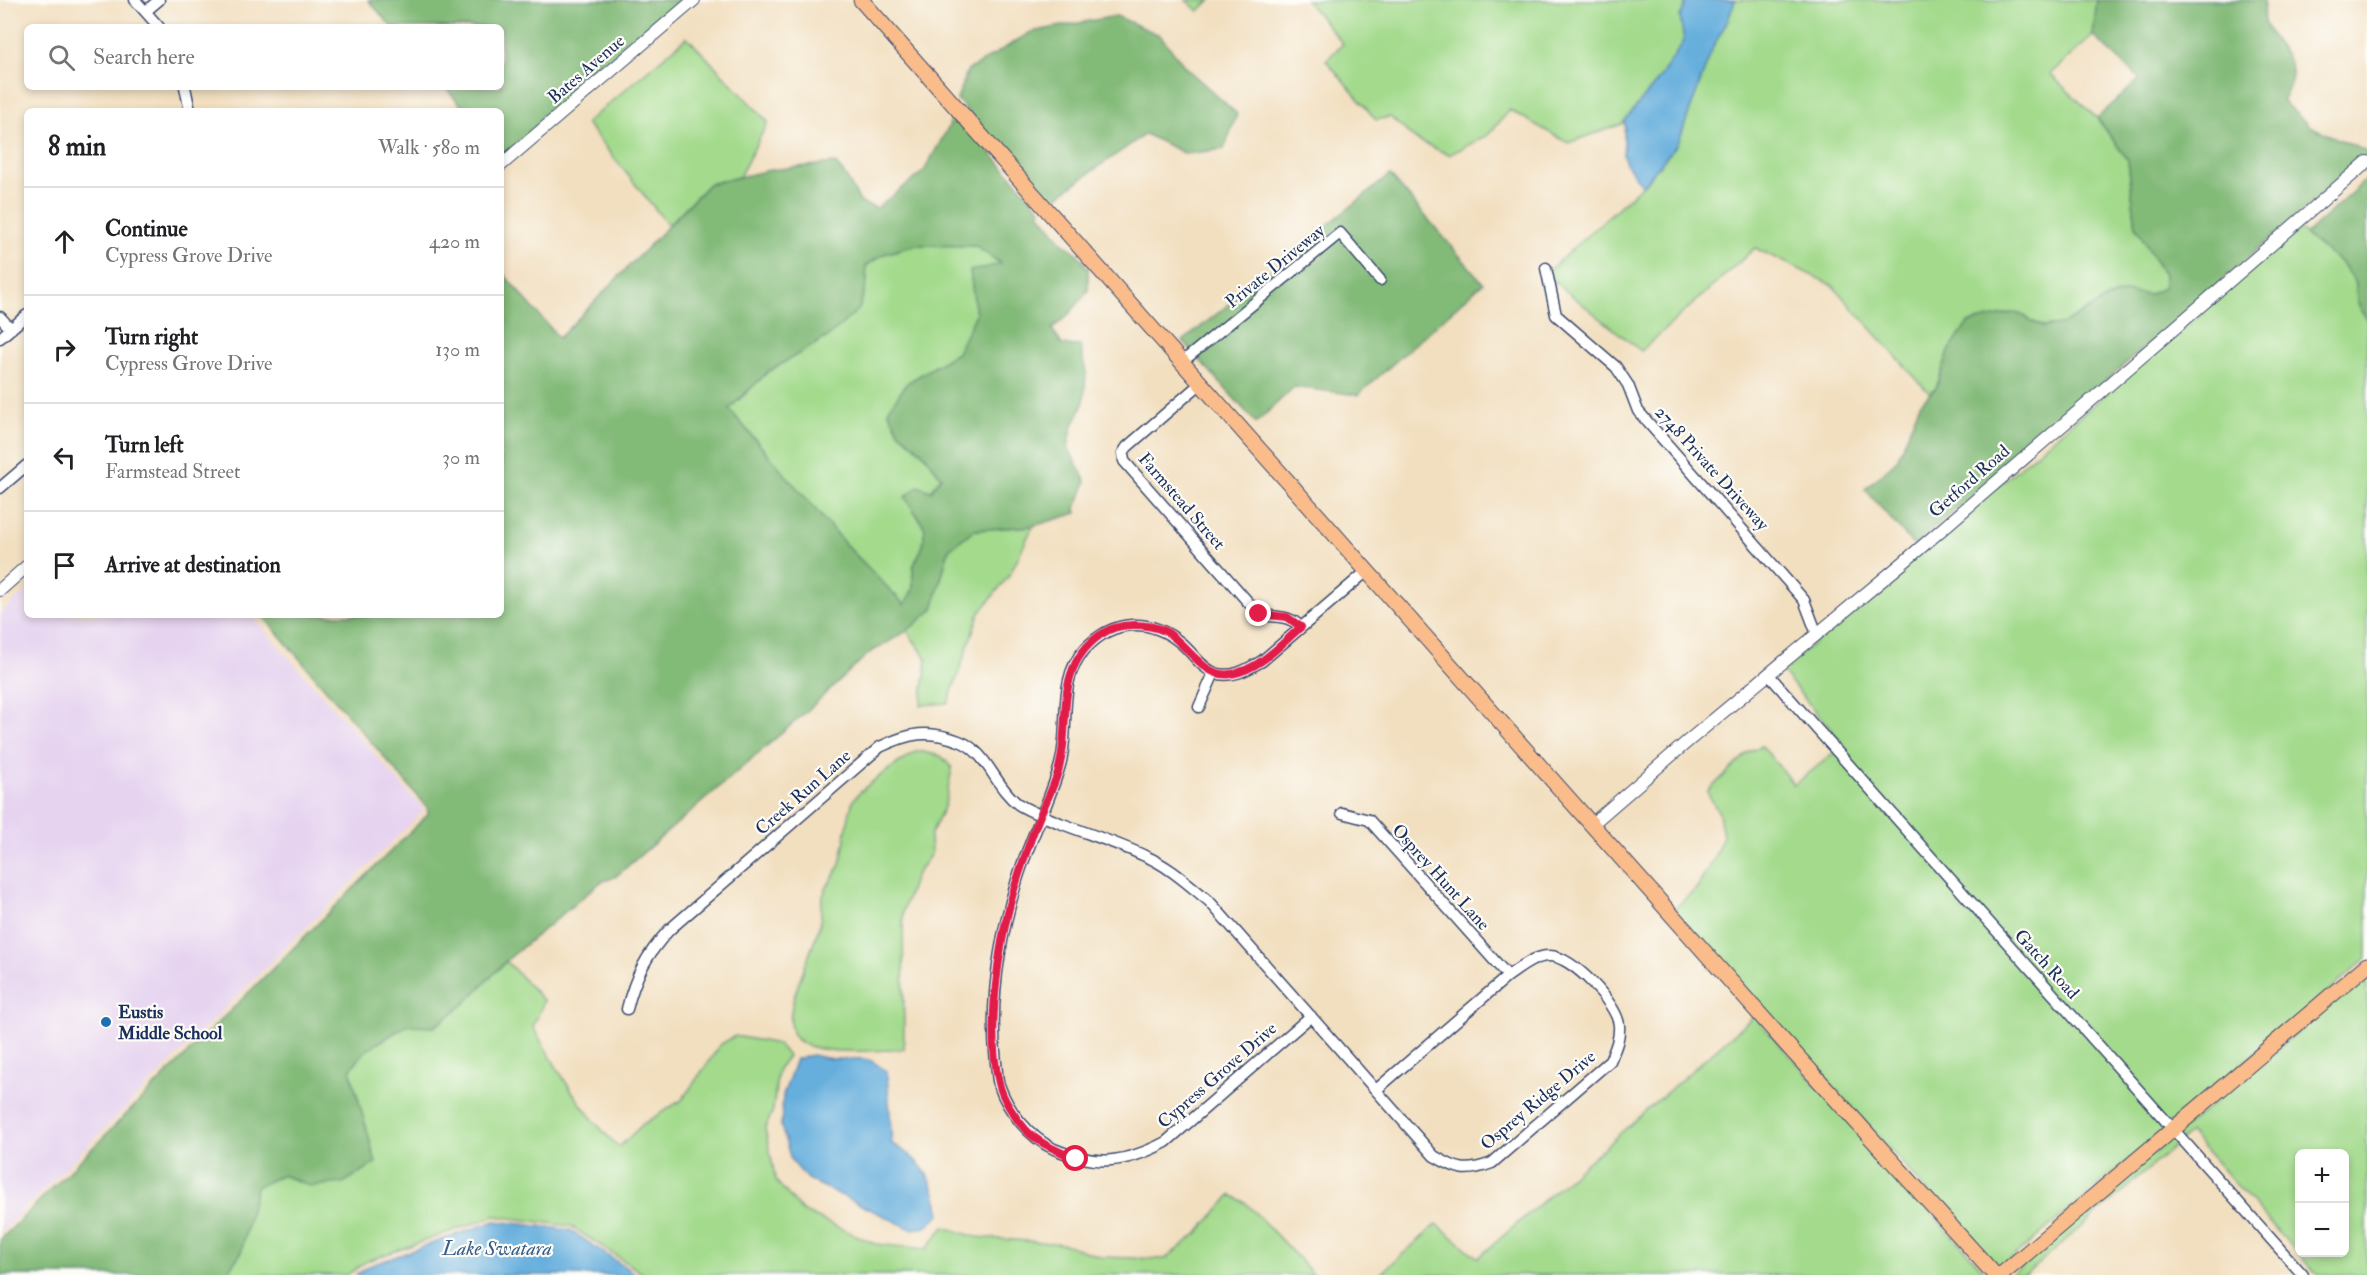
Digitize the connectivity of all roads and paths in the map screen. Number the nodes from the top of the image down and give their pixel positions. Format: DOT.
graph roads {
  1 [pos="135,0"];
  2 [pos="159,0"];
  3 [pos="694,0"];
  4 [pos="861,0"];
  5 [pos="146,11"];
  6 [pos="157,24"];
  7 [pos="186,90"];
  8 [pos="189,108"];
  9 [pos="504,162"];
  10 [pos="2367,162"];
  11 [pos="1546,268"];
  12 [pos="1380,280"];
  13 [pos="0,317"];
  14 [pos="24,317"];
  15 [pos="10,329"];
  16 [pos="0,338"];
  17 [pos="1182,362"];
  18 [pos="1201,383"];
  19 [pos="24,468"];
  20 [pos="0,488"];
  21 [pos="24,569"];
  22 [pos="1367,571"];
  23 [pos="0,590"];
  24 [pos="1301,627"];
  25 [pos="1817,634"];
  26 [pos="1214,673"];
  27 [pos="1768,674"];
  28 [pos="1199,706"];
  29 [pos="1342,813"];
  30 [pos="1040,815"];
  31 [pos="1592,824"];
  32 [pos="2367,965"];
  33 [pos="1508,976"];
  34 [pos="627,1010"];
  35 [pos="1311,1016"];
  36 [pos="1376,1090"];
  37 [pos="2172,1129"];
  38 [pos="1995,1275"];
  39 [pos="2001,1275"];
  40 [pos="2303,1275"];
  1 -- 5 [label="street"];
  2 -- 5 [label="street"];
  3 -- 9 [label="street, Bates Avenue"];
  4 -- 17 [label="main road"];
  5 -- 6 [label="street"];
  7 -- 8 [label="street"];
  10 -- 25 [label="street, Getford Road"];
  11 -- 25 [label="street, 2748 Private Driveway"];
  12 -- 17 [label="street, Private Driveway"];
  13 -- 15 [label="street"];
  14 -- 15 [label="street"];
  15 -- 16 [label="street"];
  17 -- 18 [label="main road"];
  18 -- 22 [label="main road"];
  18 -- 24 [label="street, Farmstead Street"];
  19 -- 20 [label="street"];
  21 -- 23 [label="street"];
  22 -- 24 [label="street"];
  22 -- 31 [label="main road"];
  24 -- 26 [label="street"];
  25 -- 27 [label="street, Getford Road"];
  26 -- 28 [label="street"];
  26 -- 30 [label="street, Cypress Grove Drive"];
  27 -- 31 [label="street, Getford Road"];
  27 -- 37 [label="street, Gatch Road"];
  29 -- 33 [label="street, Osprey Hunt Lane"];
  30 -- 34 [label="street, Creek Run Lane"];
  30 -- 35 [label="street, Osprey Ridge Drive"];
  30 -- 35 [label="street, Cypress Grove Drive"];
  31 -- 38 [label="main road"];
  32 -- 37 [label="main road"];
  33 -- 36 [label="street, Osprey Ridge Drive"];
  33 -- 36 [label="street, Osprey Ridge Drive"];
  35 -- 36 [label="street, Osprey Ridge Drive"];
  37 -- 39 [label="main road"];
  37 -- 40 [label="street, Gatch Road"];
}
